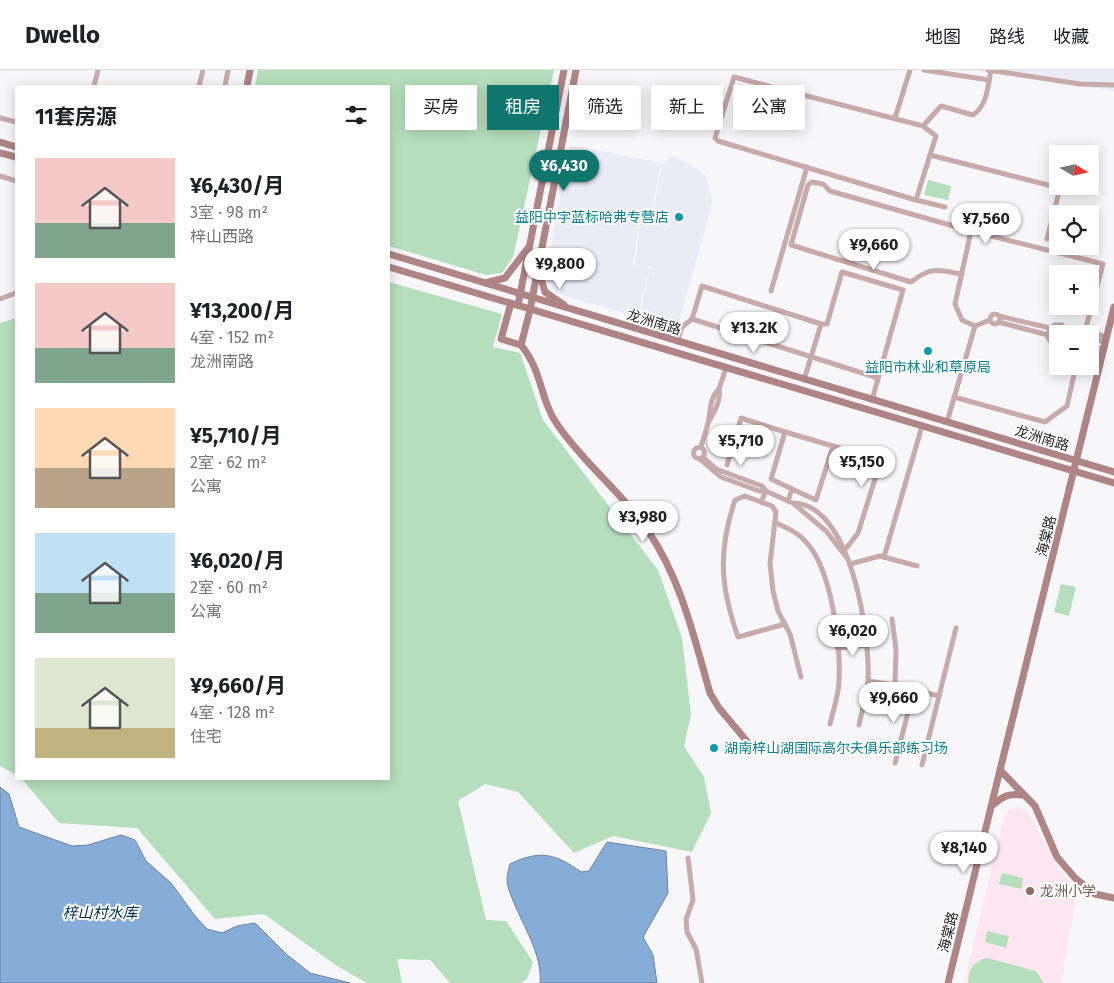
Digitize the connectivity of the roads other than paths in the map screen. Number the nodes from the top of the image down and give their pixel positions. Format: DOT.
graph roads {
  1 [pos="98,70"];
  2 [pos="202,70"];
  3 [pos="228,70"];
  4 [pos="250,70"];
  5 [pos="564,70"];
  6 [pos="576,70"];
  7 [pos="910,70"];
  8 [pos="924,70"];
  9 [pos="990,70"];
  10 [pos="989,80"];
  11 [pos="94,85"];
  12 [pos="199,85"];
  13 [pos="225,85"];
  14 [pos="247,85"];
  15 [pos="1114,85"];
  16 [pos="0,118"];
  17 [pos="895,118"];
  18 [pos="15,122"];
  19 [pos="923,126"];
  20 [pos="0,142"];
  21 [pos="15,147"];
  22 [pos="0,153"];
  23 [pos="930,156"];
  24 [pos="15,157"];
  25 [pos="807,167"];
  26 [pos="0,176"];
  27 [pos="15,181"];
  28 [pos="916,200"];
  29 [pos="945,207"];
  30 [pos="971,231"];
  31 [pos="1047,238"];
  32 [pos="530,246"];
  33 [pos="390,254"];
  34 [pos="390,267"];
  35 [pos="538,269"];
  36 [pos="962,274"];
  37 [pos="480,283"];
  38 [pos="771,291"];
  39 [pos="15,293"];
  40 [pos="520,295"];
  41 [pos="0,299"];
  42 [pos="532,299"];
  43 [pos="514,304"];
  44 [pos="1114,307"];
  45 [pos="530,310"];
  46 [pos="578,312"];
  47 [pos="692,319"];
  48 [pos="998,319"];
  49 [pos="821,324"];
  50 [pos="1087,325"];
  51 [pos="975,326"];
  52 [pos="1049,328"];
  53 [pos="1049,331"];
  54 [pos="1048,334"];
  55 [pos="1049,338"];
  56 [pos="677,342"];
  57 [pos="1099,342"];
  58 [pos="1099,343"];
  59 [pos="521,345"];
  60 [pos="1099,346"];
  61 [pos="1105,346"];
  62 [pos="1099,348"];
  63 [pos="811,357"];
  64 [pos="726,368"];
  65 [pos="1074,375"];
  66 [pos="878,378"];
  67 [pos="804,380"];
  68 [pos="954,397"];
  69 [pos="872,400"];
  70 [pos="947,422"];
  71 [pos="922,426"];
  72 [pos="785,432"];
  73 [pos="833,446"];
  74 [pos="701,447"];
  75 [pos="701,458"];
  76 [pos="1077,461"];
  77 [pos="727,465"];
  78 [pos="1074,471"];
  79 [pos="1114,472"];
  80 [pos="1114,483"];
  81 [pos="792,489"];
  82 [pos="766,491"];
  83 [pos="761,502"];
  84 [pos="790,502"];
  85 [pos="776,523"];
  86 [pos="844,551"];
  87 [pos="884,557"];
  88 [pos="849,562"];
  89 [pos="918,566"];
  90 [pos="892,619"];
  91 [pos="785,624"];
  92 [pos="956,628"];
  93 [pos="867,645"];
  94 [pos="838,648"];
  95 [pos="801,676"];
  96 [pos="868,681"];
  97 [pos="895,685"];
  98 [pos="914,689"];
  99 [pos="939,696"];
  100 [pos="830,724"];
  101 [pos="859,725"];
  102 [pos="750,745"];
  103 [pos="895,763"];
  104 [pos="922,764"];
  105 [pos="1000,770"];
  106 [pos="1023,795"];
  107 [pos="992,806"];
  108 [pos="688,858"];
  109 [pos="1114,898"];
  110 [pos="702,983"];
  111 [pos="948,983"];
  1 -- 11 [label="street"];
  2 -- 12 [label="street"];
  3 -- 13 [label="street"];
  4 -- 14 [label="street"];
  5 -- 32 [label="street"];
  6 -- 35 [label="street"];
  7 -- 17 [label="street"];
  8 -- 10 [label="street"];
  9 -- 10 [label="street"];
  9 -- 15 [label="street"];
  10 -- 19 [label="street"];
  16 -- 18 [label="street"];
  17 -- 19 [label="street"];
  17 -- 25 [label="street"];
  19 -- 23 [label="street"];
  20 -- 21 [label="street"];
  22 -- 24 [label="street"];
  23 -- 28 [label="street"];
  23 -- 31 [label="street"];
  25 -- 28 [label="street"];
  25 -- 38 [label="street"];
  26 -- 27 [label="street"];
  28 -- 29 [label="street"];
  30 -- 36 [label="street"];
  30 -- 36 [label="street"];
  30 -- 50 [label="street"];
  32 -- 37 [label="street"];
  32 -- 40 [label="street"];
  33 -- 37 [label="street, 龙洲南路"];
  34 -- 43 [label="street, 龙洲南路"];
  35 -- 42 [label="street"];
  35 -- 46 [label="street"];
  36 -- 51 [label="street"];
  37 -- 40 [label="street, 龙洲南路"];
  39 -- 41 [label="street"];
  40 -- 42 [label="street, 龙洲南路"];
  40 -- 43 [label="street"];
  42 -- 45 [label="street"];
  42 -- 46 [label="street, 龙洲南路"];
  43 -- 45 [label="street, 龙洲南路"];
  43 -- 59 [label="street"];
  44 -- 61 [label="street, 海棠路"];
  45 -- 59 [label="street"];
  45 -- 64 [label="street, 龙洲南路"];
  46 -- 56 [label="street, 龙洲南路"];
  47 -- 49 [label="street"];
  47 -- 56 [label="street"];
  47 -- 63 [label="street"];
  48 -- 51 [label="street"];
  48 -- 52 [label="street"];
  48 -- 54 [label="street"];
  49 -- 63 [label="street"];
  49 -- 66 [label="street"];
  51 -- 68 [label="street"];
  53 -- 54 [label="street"];
  54 -- 55 [label="street"];
  56 -- 67 [label="street, 龙洲南路"];
  57 -- 61 [label="street"];
  58 -- 61 [label="street"];
  59 -- 102 [label="street"];
  60 -- 61 [label="street"];
  61 -- 62 [label="street"];
  61 -- 76 [label="street, 海棠路"];
  63 -- 66 [label="street"];
  63 -- 67 [label="street"];
  64 -- 71 [label="street, 龙洲南路"];
  64 -- 74 [label="street"];
  65 -- 68 [label="street"];
  66 -- 69 [label="street"];
  67 -- 69 [label="street, 龙洲南路"];
  68 -- 70 [label="street"];
  69 -- 70 [label="street, 龙洲南路"];
  70 -- 76 [label="street, 龙洲南路"];
  71 -- 78 [label="street, 龙洲南路"];
  71 -- 87 [label="street"];
  72 -- 73 [label="street"];
  72 -- 77 [label="street"];
  72 -- 81 [label="street"];
  73 -- 81 [label="street"];
  73 -- 86 [label="street"];
  74 -- 75 [label="street"];
  74 -- 75 [label="street"];
  75 -- 82 [label="street"];
  76 -- 78 [label="street, 海棠路"];
  76 -- 79 [label="street, 龙洲南路"];
  78 -- 80 [label="street, 龙洲南路"];
  78 -- 105 [label="street, 海棠路"];
  81 -- 84 [label="street"];
  82 -- 83 [label="street"];
  82 -- 84 [label="street"];
  83 -- 85 [label="street"];
  83 -- 91 [label="street"];
  84 -- 86 [label="street"];
  84 -- 88 [label="street"];
  85 -- 91 [label="street"];
  85 -- 94 [label="street"];
  86 -- 88 [label="street"];
  87 -- 88 [label="street"];
  87 -- 89 [label="street"];
  88 -- 93 [label="street"];
  90 -- 97 [label="street"];
  91 -- 95 [label="street"];
  92 -- 99 [label="street"];
  93 -- 94 [label="street"];
  93 -- 96 [label="street"];
  94 -- 100 [label="street"];
  96 -- 97 [label="street"];
  96 -- 101 [label="street"];
  97 -- 98 [label="street"];
  98 -- 99 [label="street"];
  98 -- 103 [label="street"];
  99 -- 104 [label="street"];
  105 -- 106 [label="street"];
  105 -- 107 [label="street, 海棠路"];
  106 -- 107 [label="street"];
  106 -- 109 [label="street"];
  107 -- 111 [label="street, 海棠路"];
  108 -- 110 [label="street"];
}
